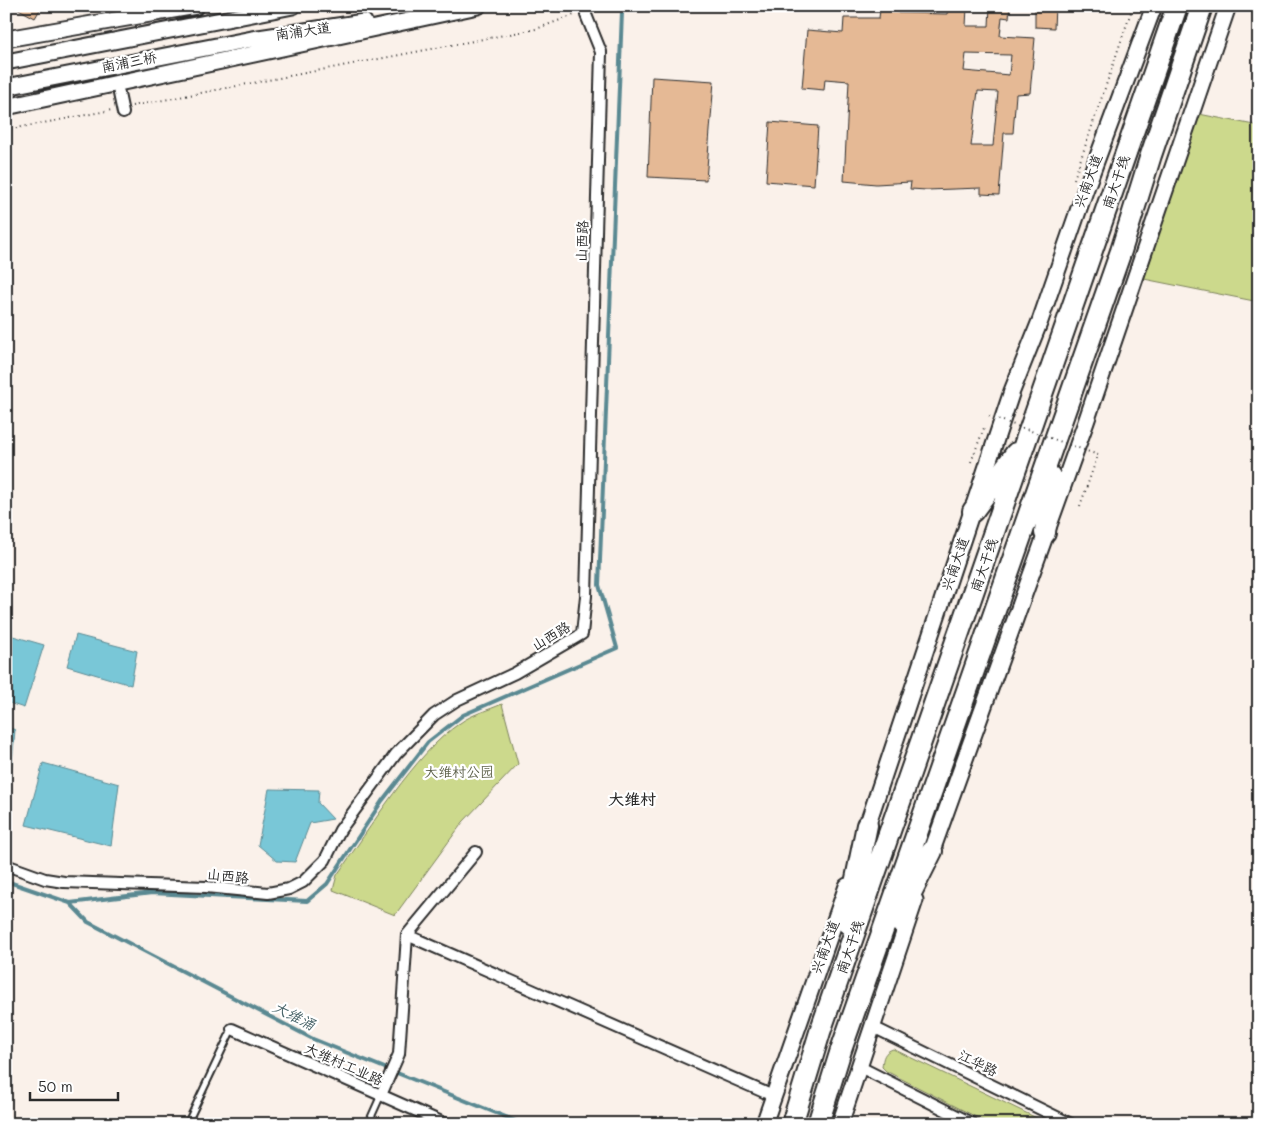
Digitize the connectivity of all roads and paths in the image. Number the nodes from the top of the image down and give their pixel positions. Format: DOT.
graph roads {
  1 [pos="110,6"];
  2 [pos="196,6"];
  3 [pos="293,6"];
  4 [pos="472,6"];
  5 [pos="478,6"];
  6 [pos="586,6"];
  7 [pos="616,6"];
  8 [pos="1154,6"];
  9 [pos="1177,6"];
  10 [pos="1202,6"];
  11 [pos="1228,6"];
  12 [pos="601,9"];
  13 [pos="144,11"];
  14 [pos="249,15"];
  15 [pos="564,17"];
  16 [pos="102,22"];
  17 [pos="6,39"];
  18 [pos="252,39"];
  19 [pos="6,62"];
  20 [pos="117,84"];
  21 [pos="6,87"];
  22 [pos="143,104"];
  23 [pos="6,107"];
  24 [pos="104,112"];
  25 [pos="123,113"];
  26 [pos="6,130"];
  27 [pos="989,416"];
  28 [pos="985,426"];
  29 [pos="1028,437"];
  30 [pos="1053,446"];
  31 [pos="971,462"];
  32 [pos="1080,506"];
  33 [pos="973,511"];
  34 [pos="1045,533"];
  35 [pos="867,825"];
  36 [pos="932,851"];
  37 [pos="476,852"];
  38 [pos="6,865"];
  39 [pos="407,935"];
  40 [pos="830,1002"];
  41 [pos="854,1013"];
  42 [pos="873,1027"];
  43 [pos="232,1029"];
  44 [pos="860,1067"];
  45 [pos="382,1095"];
  46 [pos="773,1096"];
  47 [pos="187,1124"];
  48 [pos="368,1124"];
  49 [pos="446,1124"];
  50 [pos="764,1124"];
  51 [pos="792,1124"];
  52 [pos="818,1124"];
  53 [pos="840,1124"];
  54 [pos="973,1124"];
  55 [pos="1071,1124"];
  1 -- 16 [label="main road"];
  2 -- 13 [label="main road"];
  3 -- 14 [label="main road, 南浦大道"];
  4 -- 18 [label="main road, 南浦大道"];
  5 -- 20 [label="main road"];
  6 -- 38 [label="street, 山西路"];
  7 -- 12 [label="path"];
  8 -- 33 [label="main road, 兴南大道"];
  9 -- 29 [label="highway, 南大干线"];
  10 -- 30 [label="highway, 南大干线"];
  11 -- 34 [label="main road"];
  13 -- 16 [label="main road"];
  14 -- 19 [label="main road, 南浦三桥"];
  15 -- 22 [label="path"];
  16 -- 17 [label="main road"];
  18 -- 21 [label="main road, 南浦三桥"];
  20 -- 23 [label="main road"];
  20 -- 25 [label="street"];
  24 -- 26 [label="path"];
  27 -- 32 [label="path, bridge"];
  28 -- 31 [label="path"];
  29 -- 33 [label="highway"];
  29 -- 40 [label="highway, 南大干线"];
  30 -- 34 [label="highway"];
  30 -- 41 [label="highway, 南大干线"];
  33 -- 35 [label="main road, 兴南大道"];
  34 -- 36 [label="main road"];
  35 -- 40 [label="highway"];
  35 -- 46 [label="main road, 兴南大道"];
  36 -- 41 [label="highway"];
  36 -- 42 [label="main road"];
  37 -- 39 [label="street"];
  39 -- 45 [label="street"];
  39 -- 46 [label="street"];
  40 -- 51 [label="highway, 南大干线"];
  41 -- 52 [label="highway, 南大干线"];
  42 -- 44 [label="main road"];
  42 -- 55 [label="street, 江华路"];
  43 -- 45 [label="street, 大维村工业路"];
  43 -- 47 [label="lane"];
  44 -- 53 [label="main road"];
  44 -- 54 [label="street"];
  45 -- 48 [label="lane"];
  45 -- 49 [label="street, 大维村工业路"];
  46 -- 50 [label="main road, 兴南大道"];
}
